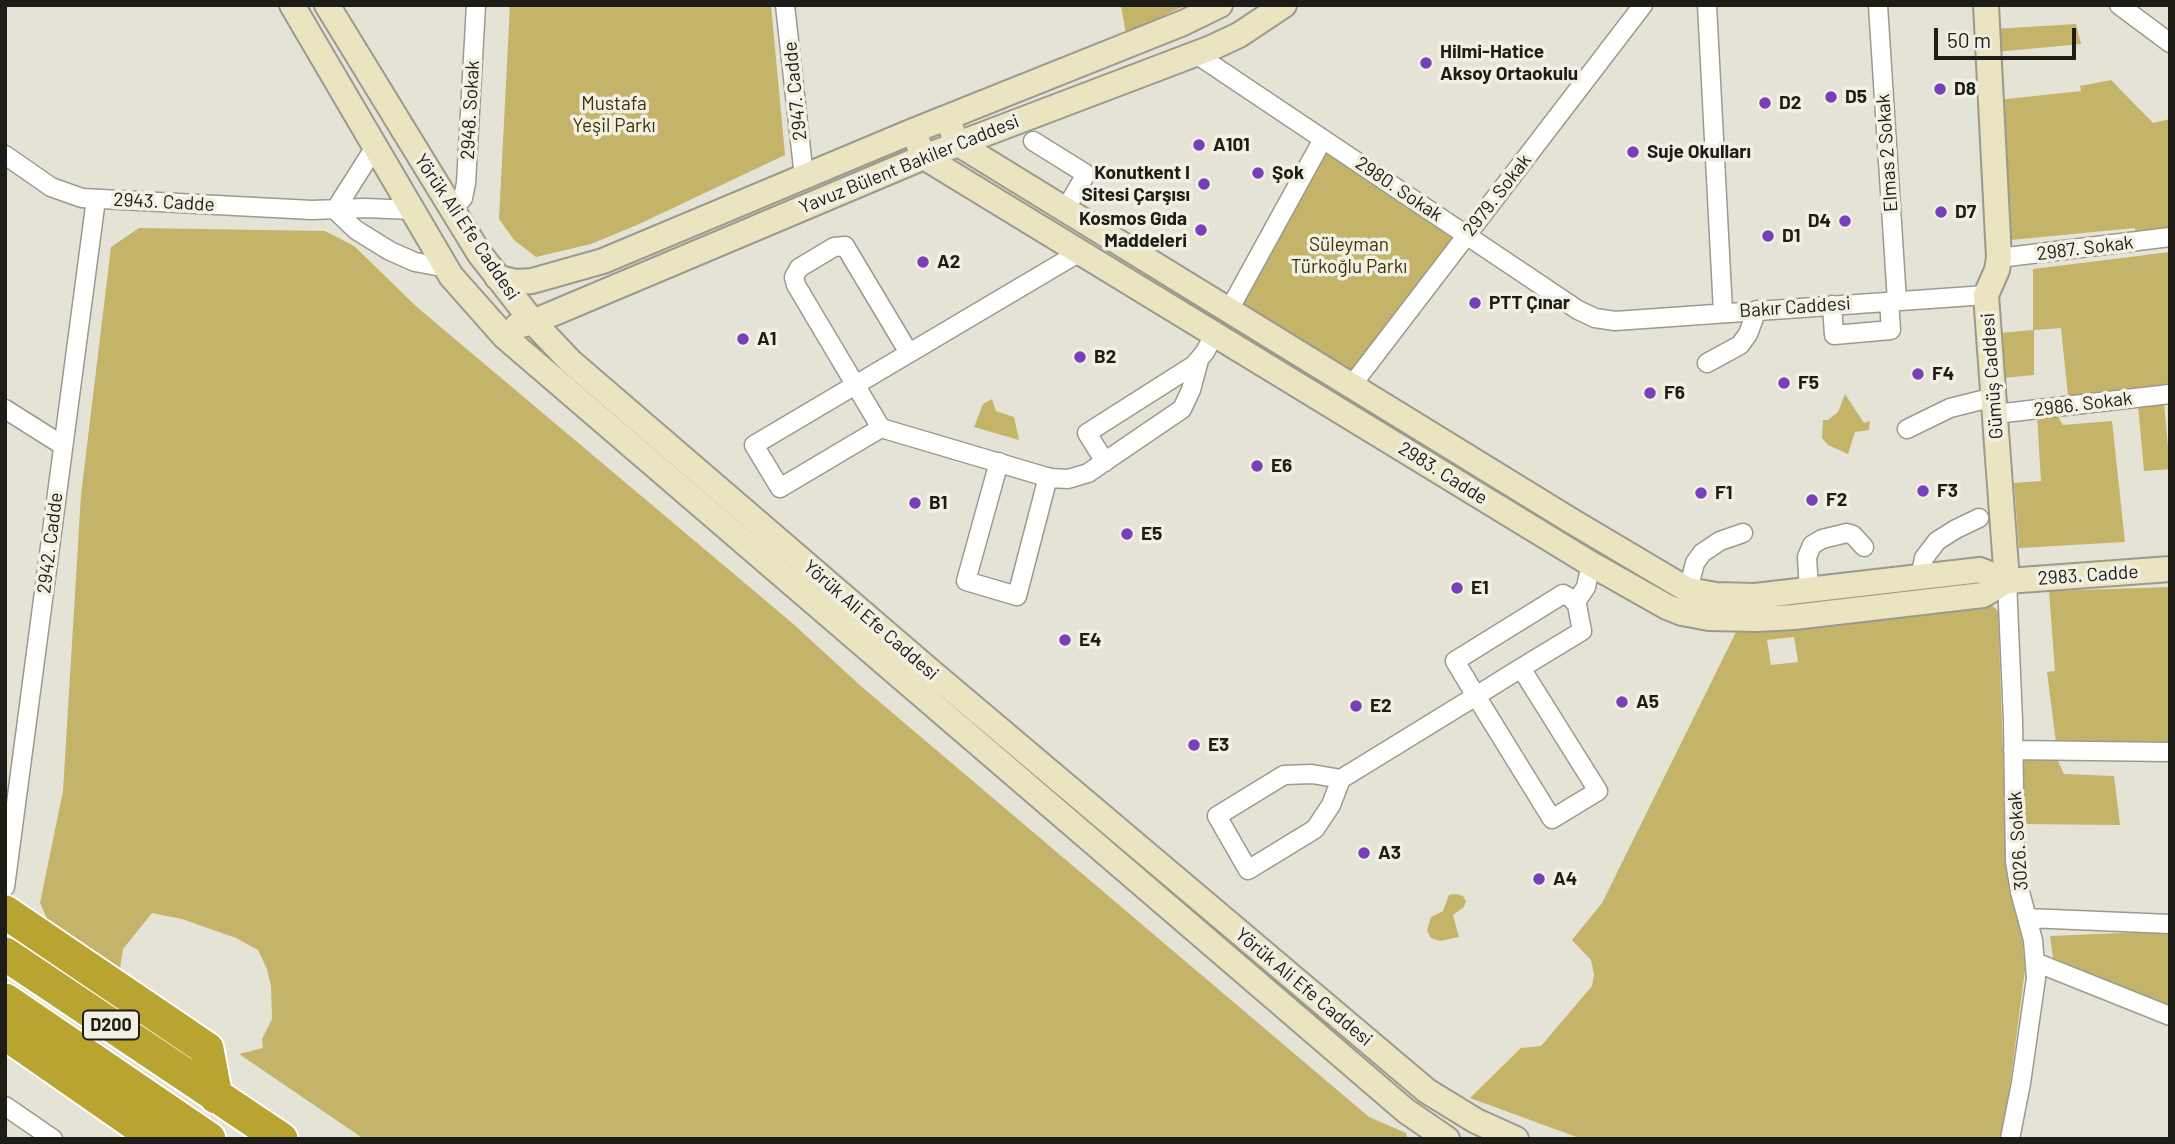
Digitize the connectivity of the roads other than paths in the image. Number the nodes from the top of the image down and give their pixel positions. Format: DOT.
graph roads {
  1 [pos="292,5"];
  2 [pos="327,5"];
  3 [pos="476,5"];
  4 [pos="785,5"];
  5 [pos="1220,5"];
  6 [pos="1284,5"];
  7 [pos="1643,5"];
  8 [pos="1707,5"];
  9 [pos="1878,5"];
  10 [pos="1986,5"];
  11 [pos="2119,5"];
  12 [pos="2170,43"];
  13 [pos="1196,54"];
  14 [pos="947,118"];
  15 [pos="913,131"];
  16 [pos="1323,139"];
  17 [pos="1033,141"];
  18 [pos="957,143"];
  19 [pos="375,147"];
  20 [pos="5,155"];
  21 [pos="923,157"];
  22 [pos="804,177"];
  23 [pos="96,199"];
  24 [pos="812,202"];
  25 [pos="335,209"];
  26 [pos="452,209"];
  27 [pos="413,210"];
  28 [pos="1065,210"];
  29 [pos="1466,235"];
  30 [pos="2170,237"];
  31 [pos="1080,252"];
  32 [pos="2000,258"];
  33 [pos="447,268"];
  34 [pos="497,277"];
  35 [pos="1986,295"];
  36 [pos="1893,301"];
  37 [pos="1832,305"];
  38 [pos="1229,310"];
  39 [pos="1757,310"];
  40 [pos="1723,312"];
  41 [pos="484,315"];
  42 [pos="1603,320"];
  43 [pos="533,322"];
  44 [pos="1215,333"];
  45 [pos="909,353"];
  46 [pos="1199,360"];
  47 [pos="1707,363"];
  48 [pos="855,385"];
  49 [pos="1352,386"];
  50 [pos="2170,394"];
  51 [pos="1995,406"];
  52 [pos="5,409"];
  53 [pos="881,428"];
  54 [pos="1907,429"];
  55 [pos="62,445"];
  56 [pos="999,462"];
  57 [pos="1105,462"];
  58 [pos="1048,477"];
  59 [pos="1979,518"];
  60 [pos="1743,533"];
  61 [pos="1864,547"];
  62 [pos="1591,564"];
  63 [pos="2170,569"];
  64 [pos="1920,578"];
  65 [pos="2007,581"];
  66 [pos="1809,591"];
  67 [pos="1702,601"];
  68 [pos="1576,602"];
  69 [pos="1521,668"];
  70 [pos="1476,696"];
  71 [pos="2013,750"];
  72 [pos="2170,752"];
  73 [pos="1341,779"];
  74 [pos="5,887"];
  75 [pos="5,912"];
  76 [pos="2027,918"];
  77 [pos="2170,924"];
  78 [pos="5,954"];
  79 [pos="2035,962"];
  80 [pos="5,1000"];
  81 [pos="2170,1016"];
  82 [pos="5,1033"];
  83 [pos="216,1097"];
  84 [pos="5,1106"];
  85 [pos="1472,1130"];
  86 [pos="201,1133"];
  87 [pos="2014,1138"];
  88 [pos="52,1139"];
  89 [pos="281,1139"];
  90 [pos="1447,1139"];
  91 [pos="1516,1139"];
  1 -- 19 [label="street, Yörük Ali Efe Caddesi"];
  2 -- 26 [label="street, Yörük Ali Efe Caddesi"];
  3 -- 26 [label="street, 2948. Sokak"];
  4 -- 22 [label="street, 2947. Cadde"];
  5 -- 14 [label="street, Yavuz Bülent Bakiler Caddesi"];
  6 -- 13 [label="street, Yavuz Bülent Bakiler Caddesi"];
  7 -- 29 [label="street, 2979. Sokak"];
  8 -- 40 [label="street"];
  9 -- 36 [label="street, Elmas 2 Sokak"];
  10 -- 32 [label="street, Gümüş Caddesi"];
  11 -- 12 [label="street"];
  13 -- 16 [label="street, 2980. Sokak"];
  13 -- 18 [label="street, Yavuz Bülent Bakiler Caddesi"];
  14 -- 15 [label="street, Yavuz Bülent Bakiler Caddesi"];
  14 -- 18 [label="street"];
  15 -- 21 [label="street"];
  15 -- 22 [label="street, Yavuz Bülent Bakiler Caddesi"];
  16 -- 29 [label="street, 2980. Sokak"];
  16 -- 38 [label="street"];
  17 -- 28 [label="street"];
  18 -- 21 [label="street, Yavuz Bülent Bakiler Caddesi"];
  18 -- 28 [label="street, 2983. Cadde"];
  19 -- 25 [label="street"];
  19 -- 27 [label="street, Yörük Ali Efe Caddesi"];
  20 -- 23 [label="street, 2943. Cadde"];
  21 -- 24 [label="street, Yavuz Bülent Bakiler Caddesi"];
  21 -- 31 [label="street, 2983. Cadde"];
  22 -- 24 [label="street"];
  22 -- 34 [label="street, Yavuz Bülent Bakiler Caddesi"];
  23 -- 25 [label="street, 2943. Cadde"];
  23 -- 55 [label="street, 2942. Cadde"];
  24 -- 43 [label="street, Yavuz Bülent Bakiler Caddesi"];
  25 -- 27 [label="street, 2943. Cadde"];
  25 -- 33 [label="street"];
  26 -- 27 [label="street"];
  26 -- 34 [label="street, Yörük Ali Efe Caddesi"];
  27 -- 33 [label="street, Yörük Ali Efe Caddesi"];
  28 -- 38 [label="street, 2983. Cadde"];
  29 -- 42 [label="street, 2980. Sokak"];
  29 -- 49 [label="street, 2979. Sokak"];
  30 -- 32 [label="street, 2987. Sokak"];
  31 -- 44 [label="street, 2983. Cadde"];
  31 -- 45 [label="street"];
  32 -- 35 [label="street, Gümüş Caddesi"];
  33 -- 41 [label="street, Yörük Ali Efe Caddesi"];
  34 -- 43 [label="street, Yörük Ali Efe Caddesi"];
  35 -- 36 [label="street, Bakır Caddesi"];
  35 -- 51 [label="street, Gümüş Caddesi"];
  36 -- 37 [label="street, Bakır Caddesi"];
  36 -- 37 [label="street, Elmas 2 Sokak"];
  37 -- 39 [label="street, Bakır Caddesi"];
  38 -- 44 [label="street"];
  38 -- 49 [label="street, 2983. Cadde"];
  39 -- 40 [label="street, Bakır Caddesi"];
  39 -- 47 [label="street"];
  40 -- 42 [label="street, Bakır Caddesi"];
  41 -- 43 [label="street"];
  41 -- 90 [label="street, Yörük Ali Efe Caddesi"];
  43 -- 85 [label="street, Yörük Ali Efe Caddesi"];
  44 -- 46 [label="street"];
  44 -- 62 [label="street, 2983. Cadde"];
  45 -- 48 [label="street"];
  45 -- 48 [label="street"];
  46 -- 57 [label="street"];
  46 -- 57 [label="street"];
  48 -- 53 [label="street"];
  48 -- 53 [label="street"];
  49 -- 67 [label="street, 2983. Cadde"];
  50 -- 51 [label="street, 2986. Sokak"];
  51 -- 54 [label="street, 2986. Sokak"];
  51 -- 65 [label="street, Gümüş Caddesi"];
  52 -- 55 [label="street"];
  53 -- 56 [label="street"];
  55 -- 74 [label="street, 2942. Cadde"];
  56 -- 58 [label="street"];
  56 -- 58 [label="street"];
  57 -- 58 [label="street"];
  59 -- 64 [label="street"];
  60 -- 67 [label="street"];
  61 -- 66 [label="street"];
  62 -- 67 [label="street, 2983. Cadde"];
  62 -- 68 [label="street"];
  63 -- 65 [label="street, 2983. Cadde"];
  64 -- 65 [label="street, 2983. Cadde"];
  64 -- 66 [label="street, 2983. Cadde"];
  65 -- 67 [label="street, 2983. Cadde"];
  65 -- 71 [label="street, 3026. Sokak"];
  66 -- 67 [label="street, 2983. Cadde"];
  68 -- 69 [label="street"];
  68 -- 70 [label="street"];
  69 -- 70 [label="street"];
  69 -- 70 [label="street"];
  70 -- 73 [label="street"];
  71 -- 72 [label="street"];
  71 -- 76 [label="street, 3026. Sokak"];
  73 -- 73 [label="street"];
  75 -- 83 [label="highway"];
  76 -- 77 [label="street"];
  76 -- 79 [label="street, 3026. Sokak"];
  78 -- 83 [label="highway, D200"];
  79 -- 81 [label="street"];
  79 -- 87 [label="street, 3026. Sokak"];
  80 -- 86 [label="highway, D200"];
  82 -- 86 [label="highway"];
  83 -- 89 [label="highway, D200"];
  84 -- 88 [label="street"];
  85 -- 91 [label="street, Yörük Ali Efe Caddesi"];
}
